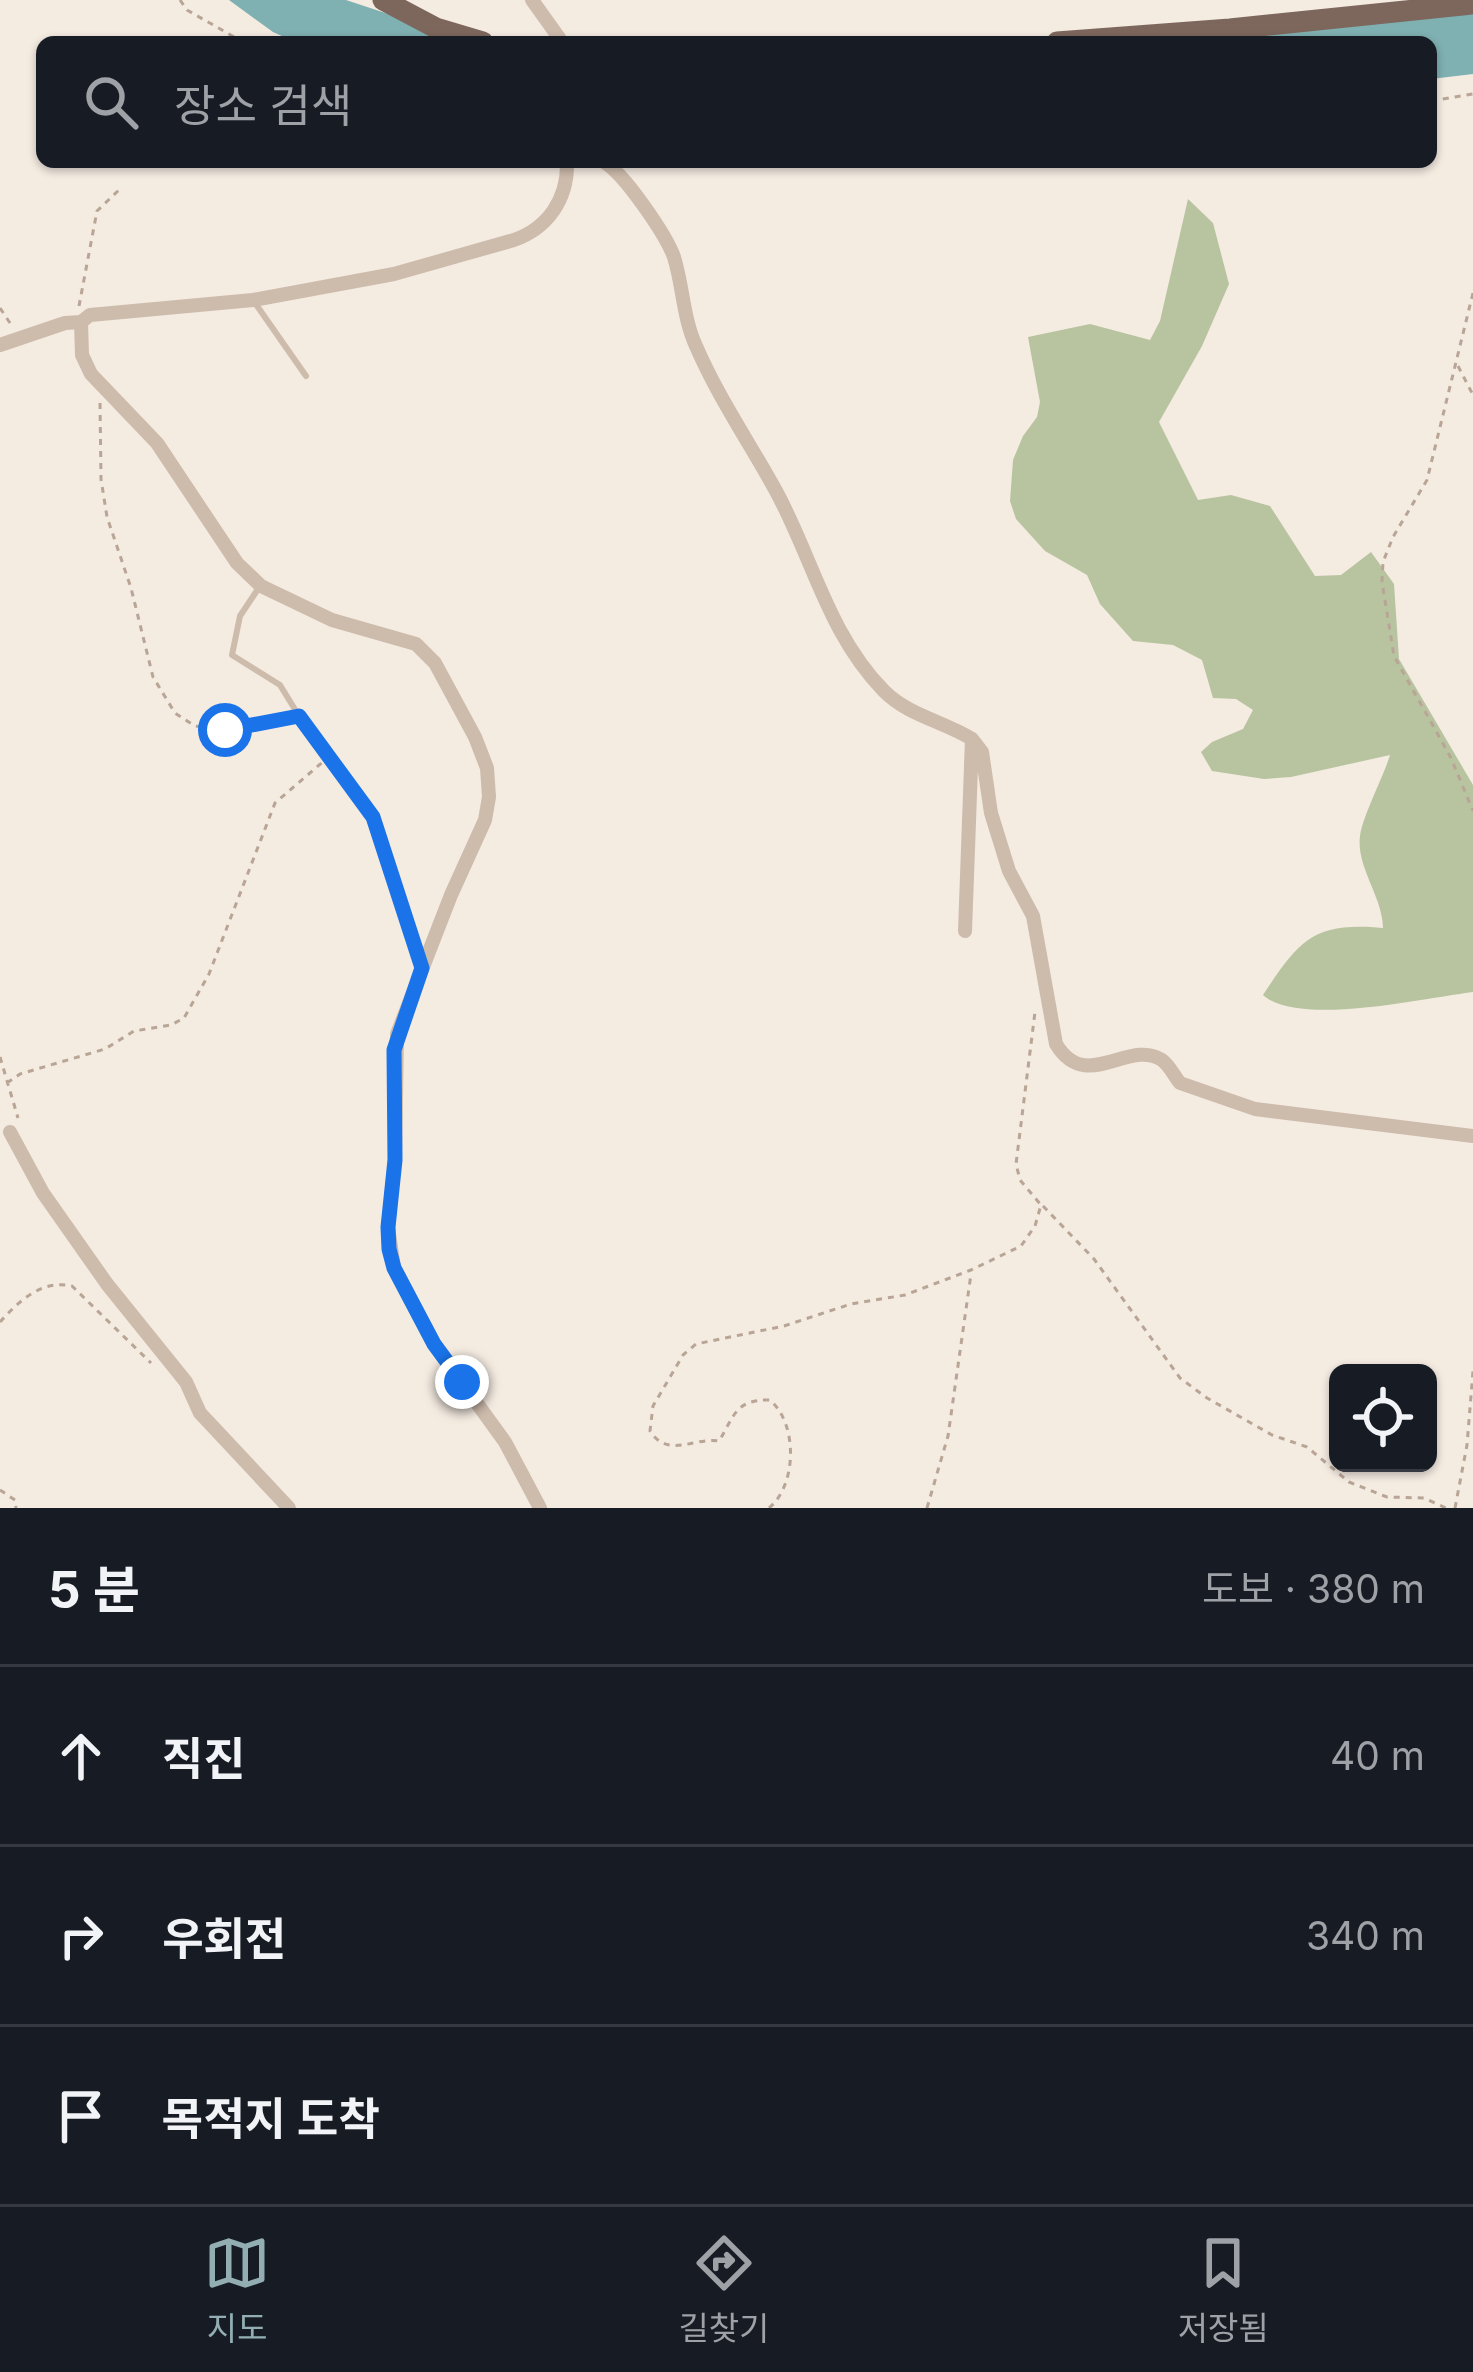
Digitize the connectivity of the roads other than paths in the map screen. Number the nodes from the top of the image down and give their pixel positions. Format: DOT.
graph roads {
  1 [pos="383,0"];
  2 [pos="532,0"];
  3 [pos="1473,4"];
  4 [pos="463,36"];
  5 [pos="558,36"];
  6 [pos="1137,36"];
  7 [pos="567,168"];
  8 [pos="609,168"];
  9 [pos="253,300"];
  10 [pos="81,322"];
  11 [pos="0,345"];
  12 [pos="306,376"];
  13 [pos="261,586"];
  14 [pos="299,716"];
  15 [pos="972,740"];
  16 [pos="965,931"];
  17 [pos="10,1132"];
  18 [pos="1473,1136"];
  19 [pos="289,1508"];
  20 [pos="540,1508"];
  1 -- 4 [label="main road"];
  2 -- 5 [label="street"];
  3 -- 6 [label="main road"];
  7 -- 9 [label="street"];
  8 -- 15 [label="street"];
  9 -- 10 [label="street"];
  9 -- 12 [label="lane"];
  10 -- 11 [label="street"];
  10 -- 13 [label="street"];
  13 -- 14 [label="lane"];
  13 -- 20 [label="street"];
  15 -- 16 [label="street"];
  15 -- 18 [label="street"];
  17 -- 19 [label="street"];
}
